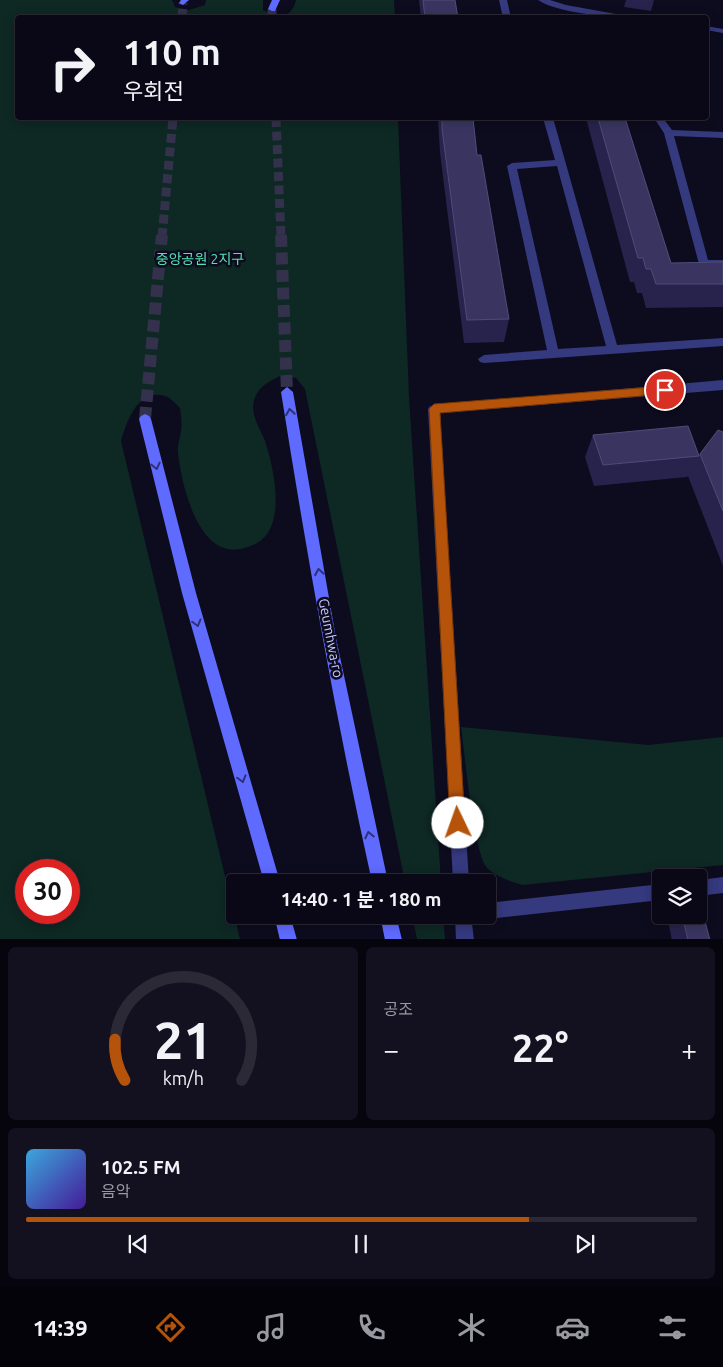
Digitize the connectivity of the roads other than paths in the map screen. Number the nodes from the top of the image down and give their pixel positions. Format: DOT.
graph roads {
  1 [pos="276,0"];
  2 [pos="503,0"];
  3 [pos="542,0"];
  4 [pos="566,4"];
  5 [pos="272,9"];
  6 [pos="506,15"];
  7 [pos="619,15"];
  8 [pos="709,29"];
  9 [pos="723,31"];
  10 [pos="549,120"];
  11 [pos="660,120"];
  12 [pos="669,133"];
  13 [pos="723,135"];
  14 [pos="560,164"];
  15 [pos="723,264"];
  16 [pos="723,342"];
  17 [pos="613,350"];
  18 [pos="553,354"];
  19 [pos="484,359"];
  20 [pos="723,386"];
  21 [pos="287,392"];
  22 [pos="145,418"];
  23 [pos="270,874"];
  24 [pos="378,874"];
  25 [pos="461,874"];
  26 [pos="723,885"];
  27 [pos="707,887"];
  28 [pos="652,893"];
  29 [pos="496,911"];
  30 [pos="285,924"];
  31 [pos="390,924"];
  32 [pos="464,924"];
  33 [pos="289,939"];
  34 [pos="394,939"];
  35 [pos="465,939"];
  1 -- 5 [label="main road"];
  2 -- 6 [label="street"];
  3 -- 4 [label="street"];
  4 -- 7 [label="street"];
  8 -- 9 [label="street"];
  10 -- 14 [label="street"];
  11 -- 12 [label="street"];
  12 -- 13 [label="street"];
  12 -- 15 [label="street"];
  14 -- 17 [label="street"];
  14 -- 18 [label="street"];
  16 -- 17 [label="street"];
  17 -- 18 [label="street"];
  18 -- 19 [label="street"];
  20 -- 25 [label="street"];
  24 -- 21 [label="main road, Geumhwa-ro, one-way"];
  22 -- 23 [label="main road, one-way"];
  26 -- 27 [label="street"];
  28 -- 29 [label="street"];
  30 -- 33 [label="main road"];
  31 -- 34 [label="main road"];
  32 -- 35 [label="street"];
}
